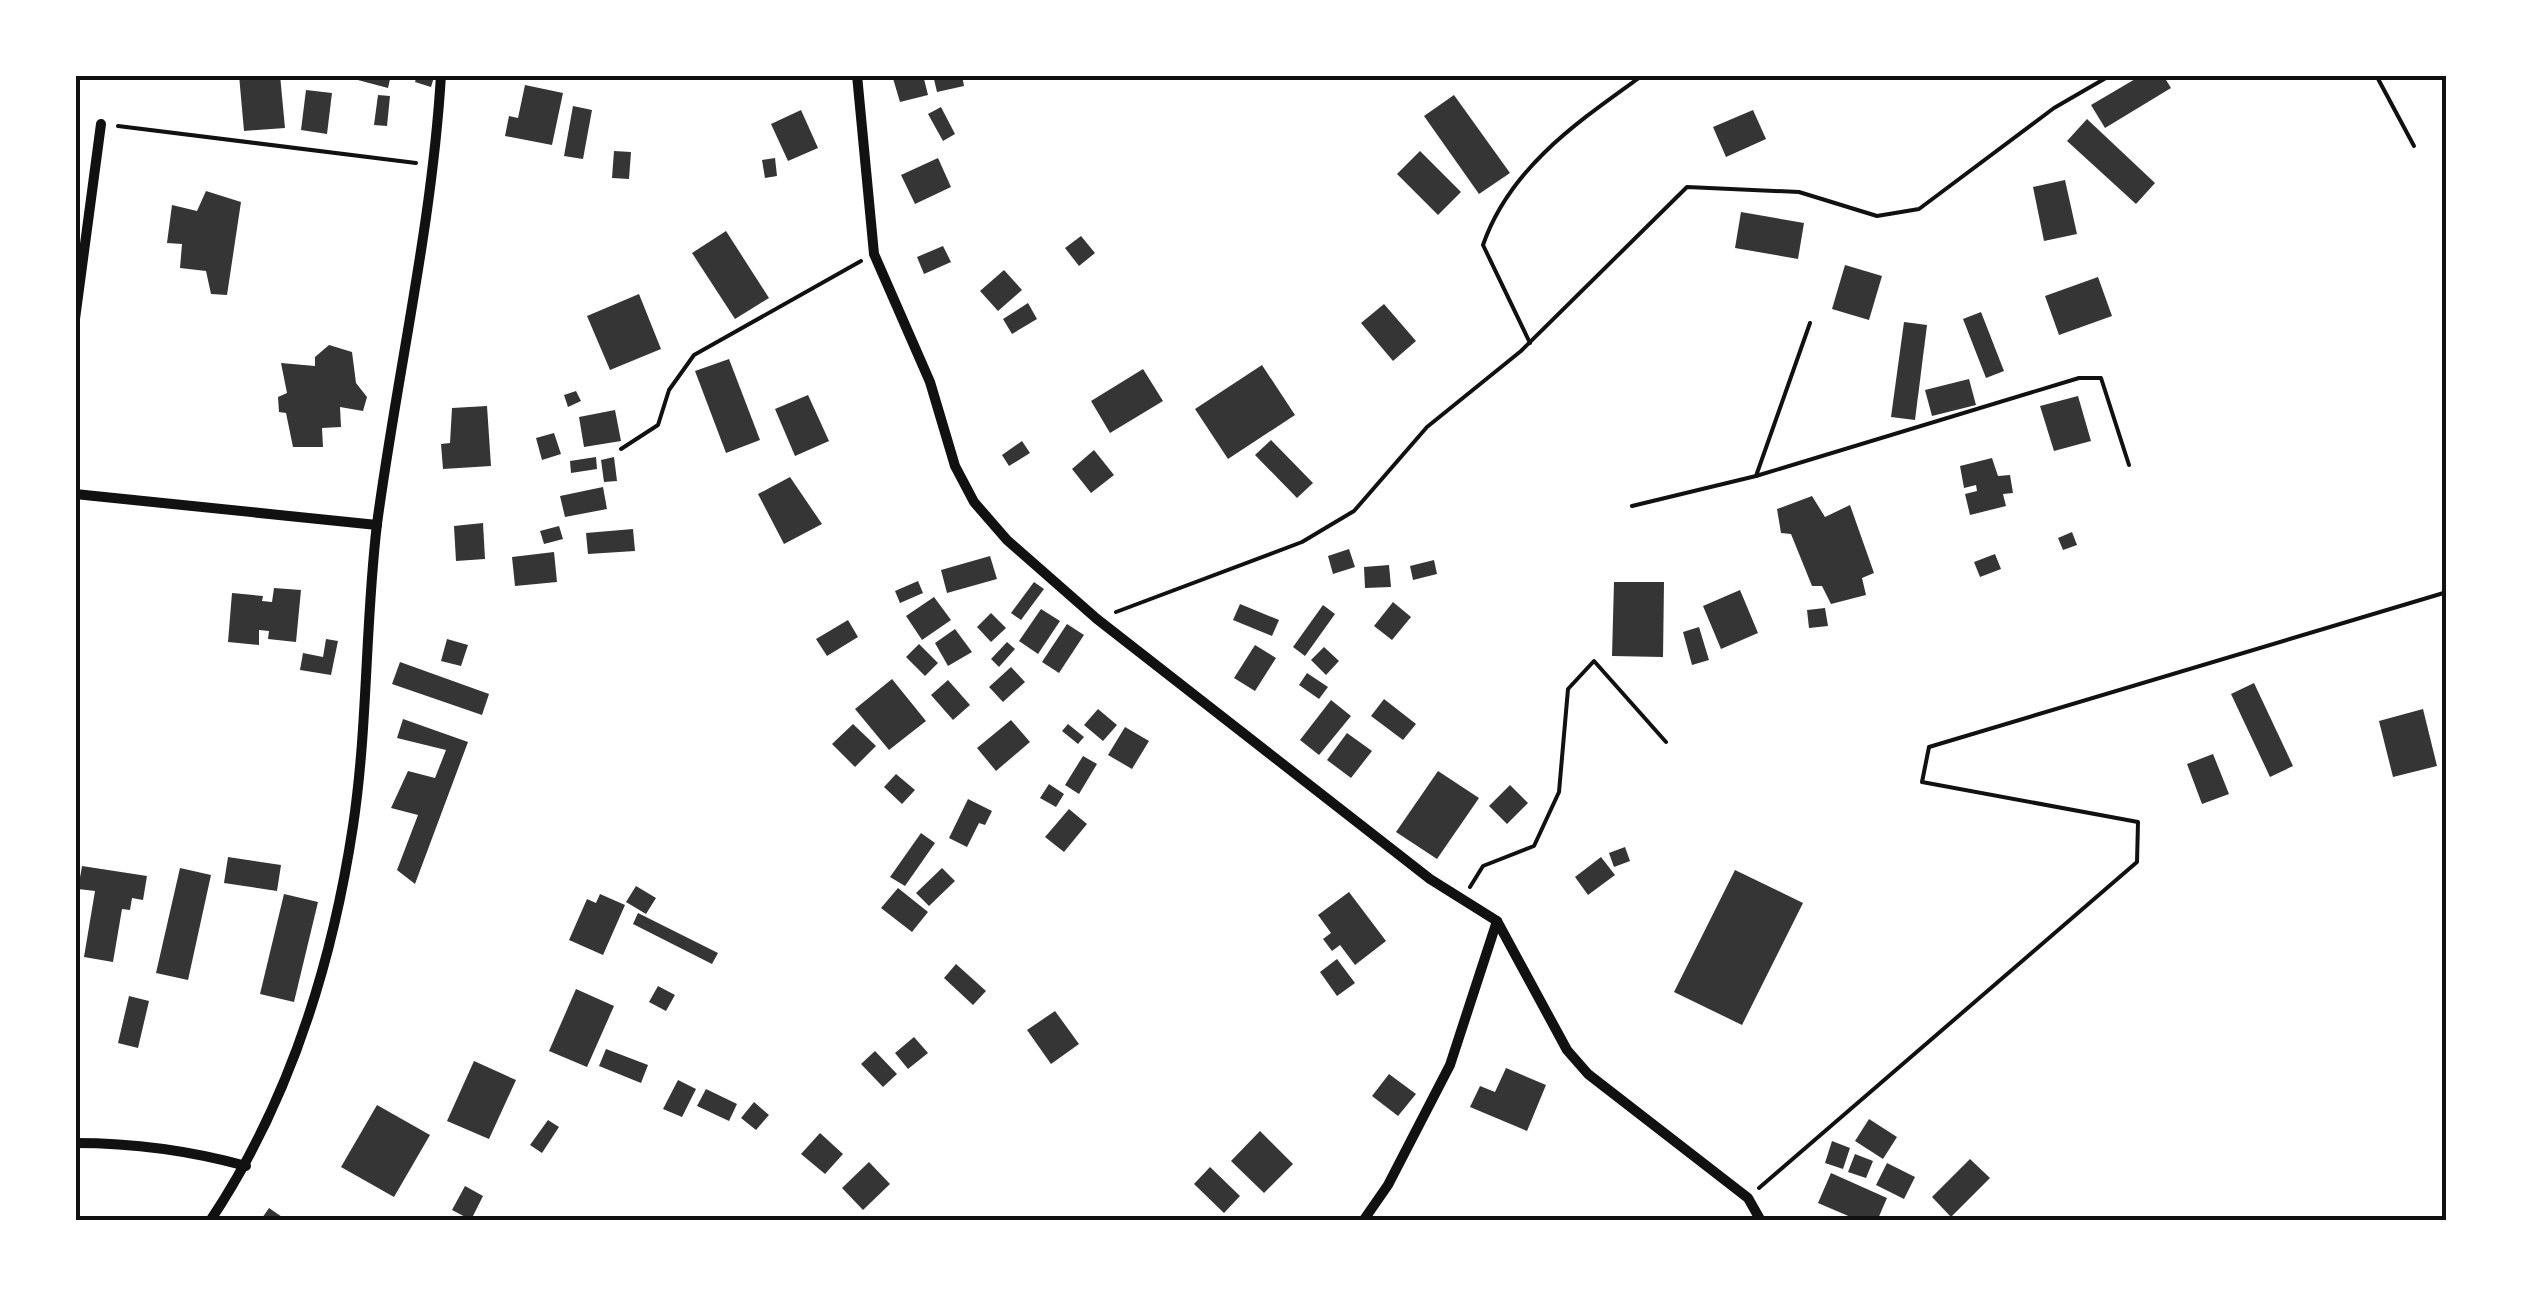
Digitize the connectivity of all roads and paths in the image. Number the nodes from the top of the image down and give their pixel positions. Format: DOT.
graph roads {
  1 [pos="442,75"];
  2 [pos="857,75"];
  3 [pos="1644,75"];
  4 [pos="2111,75"];
  5 [pos="2376,75"];
  6 [pos="101,124"];
  7 [pos="2414,146"];
  8 [pos="430,165"];
  9 [pos="874,254"];
  10 [pos="75,319"];
  11 [pos="1810,322"];
  12 [pos="1530,343"];
  13 [pos="621,449"];
  14 [pos="2129,465"];
  15 [pos="1756,476"];
  16 [pos="75,494"];
  17 [pos="1632,506"];
  18 [pos="377,525"];
  19 [pos="2447,592"];
  20 [pos="1097,619"];
  21 [pos="1666,742"];
  22 [pos="1462,899"];
  23 [pos="1497,921"];
  24 [pos="75,1143"];
  25 [pos="246,1166"];
  26 [pos="1748,1198"];
  27 [pos="210,1221"];
  28 [pos="1364,1221"];
  29 [pos="1761,1221"];
  1 -- 8 [label="street"];
  2 -- 9 [label="street"];
  3 -- 12 [label="path"];
  4 -- 12 [label="path"];
  5 -- 7 [label="path"];
  6 -- 8 [label="path"];
  6 -- 10 [label="street"];
  8 -- 18 [label="street"];
  9 -- 13 [label="path"];
  9 -- 20 [label="street"];
  11 -- 15 [label="path"];
  12 -- 20 [label="path"];
  14 -- 15 [label="path"];
  15 -- 17 [label="path"];
  16 -- 18 [label="street"];
  18 -- 25 [label="street"];
  19 -- 26 [label="path"];
  20 -- 22 [label="street"];
  21 -- 22 [label="path"];
  22 -- 23 [label="street"];
  23 -- 26 [label="street"];
  23 -- 28 [label="street"];
  24 -- 25 [label="street"];
  25 -- 27 [label="street"];
  26 -- 29 [label="street"];
}
